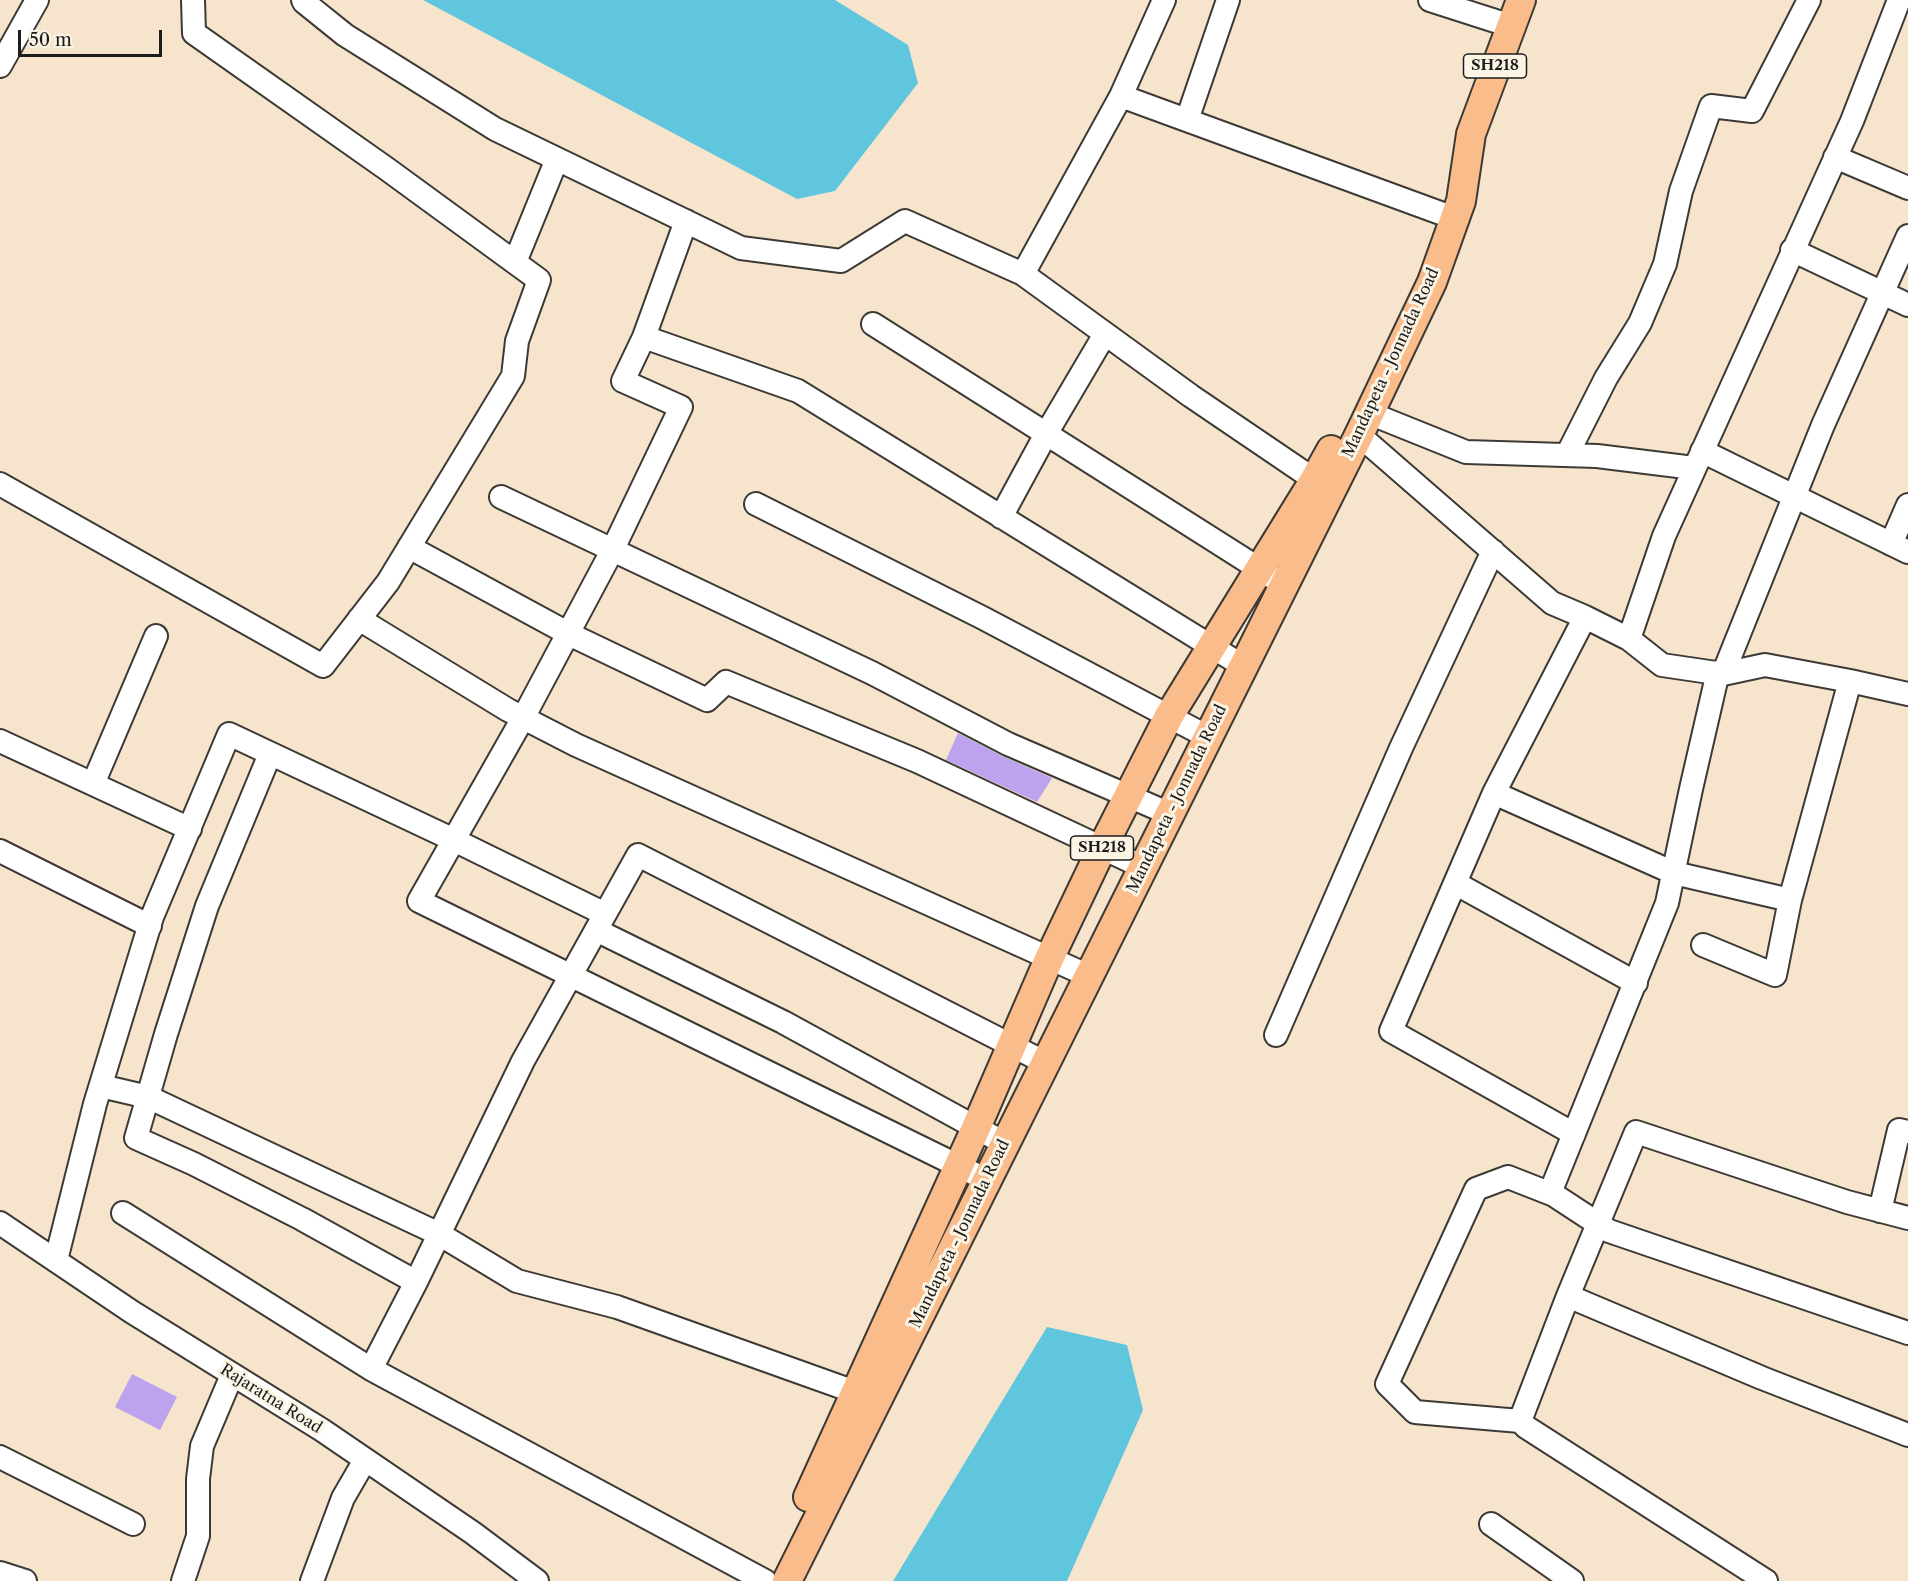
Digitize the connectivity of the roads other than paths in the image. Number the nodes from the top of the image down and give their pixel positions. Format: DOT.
graph roads {
  1 [pos="37,0"];
  2 [pos="193,0"];
  3 [pos="303,0"];
  4 [pos="1164,0"];
  5 [pos="1228,0"];
  6 [pos="1430,0"];
  7 [pos="1521,0"];
  8 [pos="1809,0"];
  9 [pos="1899,0"];
  10 [pos="1511,26"];
  11 [pos="0,66"];
  12 [pos="1121,96"];
  13 [pos="1188,120"];
  14 [pos="1835,157"];
  15 [pos="557,159"];
  16 [pos="1908,188"];
  17 [pos="1448,216"];
  18 [pos="686,221"];
  19 [pos="1908,236"];
  20 [pos="1792,250"];
  21 [pos="514,262"];
  22 [pos="1023,274"];
  23 [pos="1882,293"];
  24 [pos="1908,305"];
  25 [pos="873,324"];
  26 [pos="1105,334"];
  27 [pos="644,337"];
  28 [pos="1364,424"];
  29 [pos="1046,434"];
  30 [pos="1567,455"];
  31 [pos="1698,460"];
  32 [pos="0,484"];
  33 [pos="1323,485"];
  34 [pos="501,497"];
  35 [pos="1794,497"];
  36 [pos="756,504"];
  37 [pos="1908,505"];
  38 [pos="1001,517"];
  39 [pos="409,547"];
  40 [pos="1900,548"];
  41 [pos="613,549"];
  42 [pos="1493,551"];
  43 [pos="1259,569"];
  44 [pos="1284,585"];
  45 [pos="1585,617"];
  46 [pos="359,619"];
  47 [pos="567,633"];
  48 [pos="156,636"];
  49 [pos="1629,639"];
  50 [pos="1212,647"];
  51 [pos="1243,666"];
  52 [pos="1721,673"];
  53 [pos="1850,681"];
  54 [pos="1908,694"];
  55 [pos="1168,716"];
  56 [pos="523,718"];
  57 [pos="1208,737"];
  58 [pos="0,741"];
  59 [pos="270,753"];
  60 [pos="93,784"];
  61 [pos="1494,794"];
  62 [pos="1129,796"];
  63 [pos="1170,814"];
  64 [pos="189,829"];
  65 [pos="454,840"];
  66 [pos="1102,848"];
  67 [pos="0,851"];
  68 [pos="1143,867"];
  69 [pos="1674,873"];
  70 [pos="1455,883"];
  71 [pos="1790,900"];
  72 [pos="601,922"];
  73 [pos="150,926"];
  74 [pos="1703,945"];
  75 [pos="1049,959"];
  76 [pos="571,975"];
  77 [pos="1089,976"];
  78 [pos="1636,983"];
  79 [pos="1276,1035"];
  80 [pos="1012,1046"];
  81 [pos="1046,1063"];
  82 [pos="101,1086"];
  83 [pos="148,1097"];
  84 [pos="976,1128"];
  85 [pos="1908,1132"];
  86 [pos="1574,1134"];
  87 [pos="1006,1144"];
  88 [pos="958,1166"];
  89 [pos="987,1180"];
  90 [pos="1550,1193"];
  91 [pos="1880,1211"];
  92 [pos="123,1213"];
  93 [pos="1908,1218"];
  94 [pos="0,1223"];
  95 [pos="1599,1224"];
  96 [pos="439,1234"];
  97 [pos="56,1260"];
  98 [pos="416,1282"];
  99 [pos="1568,1296"];
  100 [pos="1908,1333"];
  101 [pos="371,1369"];
  102 [pos="232,1375"];
  103 [pos="867,1396"];
  104 [pos="1520,1421"];
  105 [pos="1908,1435"];
  106 [pos="0,1457"];
  107 [pos="365,1460"];
  108 [pos="134,1524"];
  109 [pos="1491,1524"];
  110 [pos="0,1573"];
  111 [pos="25,1581"];
  112 [pos="183,1581"];
  113 [pos="312,1581"];
  114 [pos="537,1581"];
  115 [pos="767,1581"];
  116 [pos="788,1581"];
  117 [pos="1572,1581"];
  118 [pos="1766,1581"];
  1 -- 11 [label="street"];
  2 -- 21 [label="street"];
  3 -- 15 [label="street"];
  4 -- 12 [label="street"];
  5 -- 13 [label="street"];
  6 -- 10 [label="street"];
  7 -- 10 [label="main road, Mandapeta - Jonnada Road / SH218"];
  8 -- 30 [label="street"];
  9 -- 14 [label="street"];
  10 -- 17 [label="main road, Mandapeta - Jonnada Road / SH218"];
  12 -- 13 [label="street"];
  12 -- 22 [label="street"];
  13 -- 17 [label="street"];
  14 -- 16 [label="street"];
  14 -- 20 [label="street"];
  15 -- 18 [label="street"];
  15 -- 21 [label="street"];
  17 -- 28 [label="main road, Mandapeta - Jonnada Road / SH218"];
  17 -- 33 [label="main road, SH218"];
  18 -- 22 [label="street"];
  18 -- 27 [label="street"];
  19 -- 23 [label="street"];
  20 -- 23 [label="street"];
  20 -- 31 [label="street"];
  21 -- 39 [label="street"];
  22 -- 26 [label="street"];
  23 -- 24 [label="street"];
  23 -- 35 [label="street"];
  25 -- 29 [label="street"];
  26 -- 29 [label="street"];
  26 -- 33 [label="street"];
  27 -- 38 [label="street"];
  27 -- 41 [label="street"];
  28 -- 30 [label="street"];
  28 -- 33 [label="main road, Mandapeta - Jonnada Road / SH218"];
  28 -- 42 [label="street"];
  29 -- 38 [label="street"];
  29 -- 43 [label="street"];
  30 -- 31 [label="street"];
  31 -- 35 [label="street"];
  31 -- 49 [label="street"];
  32 -- 46 [label="street"];
  33 -- 43 [label="main road, SH218"];
  33 -- 44 [label="main road, Mandapeta - Jonnada Road / SH218"];
  34 -- 41 [label="street"];
  35 -- 40 [label="street"];
  35 -- 52 [label="street"];
  36 -- 55 [label="street"];
  37 -- 40 [label="street"];
  38 -- 50 [label="street"];
  39 -- 46 [label="street"];
  39 -- 47 [label="street"];
  41 -- 47 [label="street"];
  41 -- 62 [label="street"];
  42 -- 45 [label="street"];
  42 -- 79 [label="street"];
  43 -- 44 [label="street"];
  43 -- 50 [label="main road, SH218"];
  44 -- 51 [label="main road, Mandapeta - Jonnada Road / SH218"];
  45 -- 49 [label="street"];
  45 -- 61 [label="street"];
  46 -- 56 [label="street"];
  47 -- 56 [label="street"];
  47 -- 66 [label="street"];
  48 -- 60 [label="street"];
  49 -- 52 [label="street"];
  50 -- 51 [label="street"];
  50 -- 55 [label="main road, SH218"];
  51 -- 57 [label="main road, Mandapeta - Jonnada Road / SH218"];
  52 -- 53 [label="street"];
  52 -- 69 [label="street"];
  53 -- 54 [label="street"];
  53 -- 71 [label="street"];
  55 -- 57 [label="street"];
  55 -- 62 [label="main road, SH218"];
  56 -- 65 [label="street"];
  56 -- 75 [label="street"];
  57 -- 63 [label="main road, Mandapeta - Jonnada Road / SH218"];
  58 -- 60 [label="street"];
  59 -- 64 [label="street"];
  59 -- 65 [label="street"];
  59 -- 83 [label="street"];
  60 -- 64 [label="street"];
  61 -- 69 [label="street"];
  61 -- 70 [label="street"];
  62 -- 63 [label="street"];
  62 -- 66 [label="main road, SH218"];
  63 -- 68 [label="main road, Mandapeta - Jonnada Road / SH218"];
  64 -- 73 [label="street"];
  65 -- 72 [label="street"];
  65 -- 76 [label="street"];
  66 -- 68 [label="street"];
  66 -- 75 [label="main road, SH218"];
  67 -- 73 [label="street"];
  68 -- 77 [label="main road, Mandapeta - Jonnada Road / SH218"];
  69 -- 71 [label="street"];
  69 -- 78 [label="street"];
  70 -- 78 [label="street"];
  70 -- 86 [label="street"];
  71 -- 74 [label="street"];
  72 -- 76 [label="street"];
  72 -- 80 [label="street"];
  72 -- 84 [label="street"];
  73 -- 82 [label="street"];
  75 -- 77 [label="street"];
  75 -- 80 [label="main road, SH218"];
  76 -- 88 [label="street"];
  76 -- 96 [label="street"];
  77 -- 81 [label="main road, Mandapeta - Jonnada Road / SH218"];
  78 -- 86 [label="street"];
  80 -- 81 [label="street"];
  80 -- 84 [label="main road, SH218"];
  81 -- 87 [label="main road, Mandapeta - Jonnada Road / SH218"];
  82 -- 83 [label="street"];
  82 -- 97 [label="street"];
  83 -- 96 [label="street"];
  83 -- 98 [label="street"];
  84 -- 87 [label="street"];
  84 -- 88 [label="main road, SH218"];
  85 -- 91 [label="street"];
  86 -- 90 [label="street"];
  87 -- 89 [label="main road, Mandapeta - Jonnada Road / SH218"];
  88 -- 89 [label="street"];
  88 -- 103 [label="main road, SH218"];
  89 -- 103 [label="main road, Mandapeta - Jonnada Road / SH218"];
  90 -- 95 [label="street"];
  90 -- 104 [label="street"];
  91 -- 93 [label="street"];
  91 -- 95 [label="street"];
  92 -- 101 [label="street"];
  94 -- 97 [label="street, Rajaratna Road"];
  95 -- 99 [label="street"];
  95 -- 100 [label="street"];
  96 -- 98 [label="street"];
  96 -- 103 [label="street"];
  97 -- 102 [label="street, Rajaratna Road"];
  98 -- 101 [label="street"];
  99 -- 104 [label="street"];
  99 -- 105 [label="street"];
  101 -- 115 [label="street"];
  102 -- 107 [label="street, Rajaratna Road"];
  102 -- 112 [label="street"];
  103 -- 115 [label="main road, SH218"];
  103 -- 116 [label="main road, Mandapeta - Jonnada Road / SH218"];
  104 -- 118 [label="street"];
  106 -- 108 [label="street"];
  107 -- 113 [label="street"];
  107 -- 114 [label="street, Rajaratna Road"];
  109 -- 117 [label="street"];
  110 -- 111 [label="street"];
}
